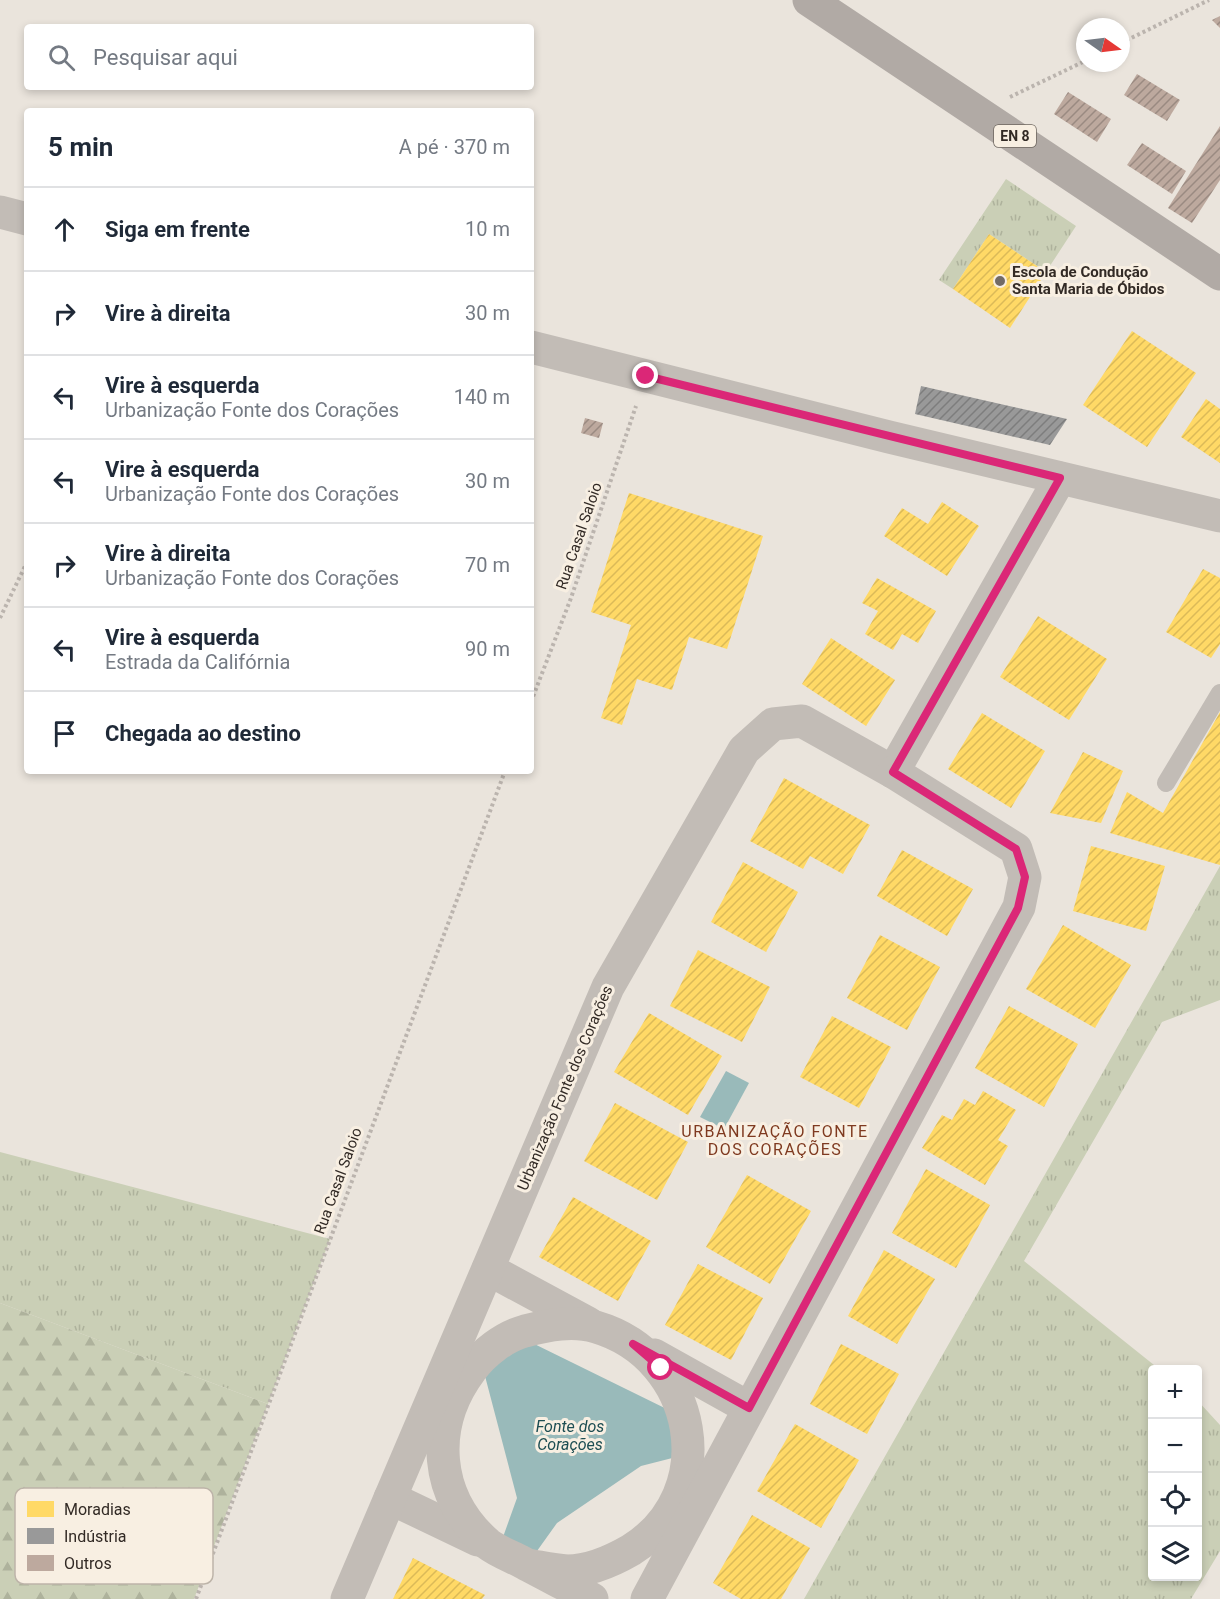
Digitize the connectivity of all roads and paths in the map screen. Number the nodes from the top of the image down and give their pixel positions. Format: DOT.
graph roads {
  1 [pos="809,0"];
  2 [pos="1209,0"];
  3 [pos="1130,39"];
  4 [pos="1076,65"];
  5 [pos="988,118"];
  6 [pos="0,212"];
  7 [pos="24,218"];
  8 [pos="1220,274"];
  9 [pos="534,348"];
  10 [pos="646,376"];
  11 [pos="1060,478"];
  12 [pos="1220,516"];
  13 [pos="24,567"];
  14 [pos="0,618"];
  15 [pos="1220,693"];
  16 [pos="534,694"];
  17 [pos="893,772"];
  18 [pos="504,774"];
  19 [pos="1166,783"];
  20 [pos="488,1269"];
  21 [pos="595,1327"];
  22 [pos="633,1344"];
  23 [pos="447,1388"];
  24 [pos="749,1408"];
  25 [pos="390,1498"];
  26 [pos="683,1511"];
  27 [pos="489,1545"];
  28 [pos="213,1553"];
  29 [pos="527,1565"];
  30 [pos="202,1584"];
  31 [pos="196,1599"];
  32 [pos="348,1599"];
  33 [pos="592,1599"];
  34 [pos="647,1599"];
  1 -- 5 [label="main road, EN 8"];
  2 -- 3 [label="path"];
  4 -- 5 [label="path"];
  5 -- 8 [label="main road, EN 8"];
  6 -- 7 [label="street"];
  9 -- 10 [label="street"];
  10 -- 11 [label="street"];
  10 -- 16 [label="path, Rua Casal Saloio"];
  11 -- 12 [label="street"];
  11 -- 17 [label="street"];
  13 -- 14 [label="path"];
  15 -- 19 [label="lane"];
  17 -- 20 [label="street, Urbanização Fonte dos Corações"];
  17 -- 24 [label="street, Urbanização Fonte dos Corações"];
  18 -- 28 [label="path, Rua Casal Saloio"];
  20 -- 21 [label="street"];
  20 -- 23 [label="street, Urbanização Fonte dos Corações"];
  21 -- 22 [label="street"];
  21 -- 23 [label="street"];
  22 -- 24 [label="street"];
  22 -- 26 [label="street"];
  23 -- 25 [label="street, Urbanização Fonte dos Corações"];
  23 -- 27 [label="street"];
  24 -- 26 [label="street, Urbanização Fonte dos Corações"];
  25 -- 27 [label="street"];
  25 -- 32 [label="street, Urbanização Fonte dos Corações"];
  26 -- 29 [label="street"];
  26 -- 34 [label="street, Urbanização Fonte dos Corações"];
  27 -- 29 [label="street"];
  29 -- 33 [label="street"];
  30 -- 31 [label="path, Rua Casal Saloio"];
}
